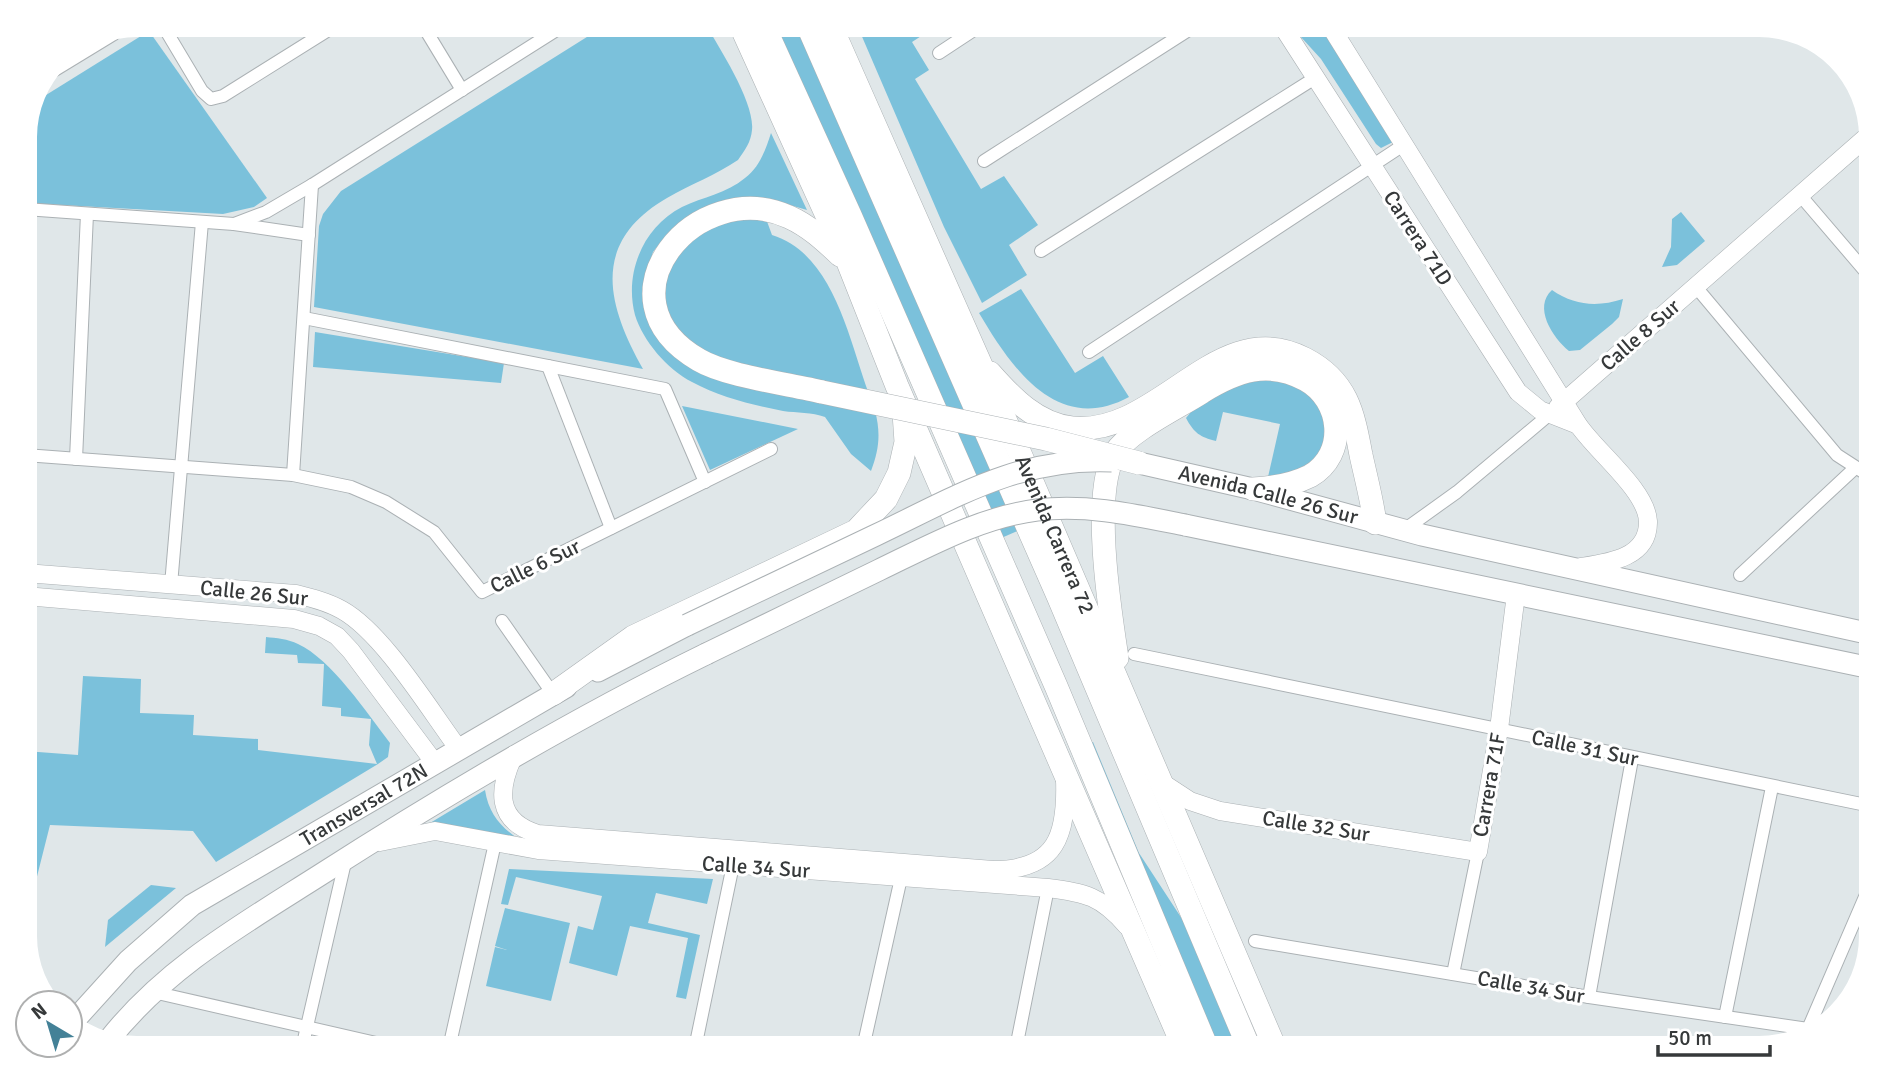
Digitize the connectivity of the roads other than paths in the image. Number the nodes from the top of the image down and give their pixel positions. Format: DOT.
graph roads {
  1 [pos="170,37"];
  2 [pos="317,37"];
  3 [pos="430,37"];
  4 [pos="546,37"];
  5 [pos="746,37"];
  6 [pos="759,37"];
  7 [pos="769,37"];
  8 [pos="813,37"];
  9 [pos="837,37"];
  10 [pos="962,37"];
  11 [pos="1178,37"];
  12 [pos="1289,37"];
  13 [pos="1337,37"];
  14 [pos="95,46"];
  15 [pos="939,52"];
  16 [pos="79,56"];
  17 [pos="777,56"];
  18 [pos="1315,78"];
  19 [pos="462,90"];
  20 [pos="1859,143"];
  21 [pos="1405,144"];
  22 [pos="984,161"];
  23 [pos="1372,166"];
  24 [pos="312,185"];
  25 [pos="1800,195"];
  26 [pos="37,210"];
  27 [pos="88,214"];
  28 [pos="202,222"];
  29 [pos="234,224"];
  30 [pos="309,235"];
  31 [pos="1041,251"];
  32 [pos="848,262"];
  33 [pos="1859,264"];
  34 [pos="1696,286"];
  35 [pos="304,318"];
  36 [pos="1089,352"];
  37 [pos="976,358"];
  38 [pos="548,366"];
  39 [pos="897,386"];
  40 [pos="1565,402"];
  41 [pos="1550,414"];
  42 [pos="1578,425"];
  43 [pos="771,449"];
  44 [pos="37,456"];
  45 [pos="76,459"];
  46 [pos="1139,463"];
  47 [pos="182,467"];
  48 [pos="1854,469"];
  49 [pos="1859,471"];
  50 [pos="293,475"];
  51 [pos="705,482"];
  52 [pos="1253,489"];
  53 [pos="1375,523"];
  54 [pos="611,528"];
  55 [pos="1404,530"];
  56 [pos="1570,568"];
  57 [pos="37,574"];
  58 [pos="1741,575"];
  59 [pos="171,585"];
  60 [pos="296,594"];
  61 [pos="1516,594"];
  62 [pos="37,597"];
  63 [pos="294,619"];
  64 [pos="502,621"];
  65 [pos="688,625"];
  66 [pos="1859,631"];
  67 [pos="706,654"];
  68 [pos="1135,654"];
  69 [pos="1859,665"];
  70 [pos="1123,692"];
  71 [pos="554,694"];
  72 [pos="1499,729"];
  73 [pos="458,748"];
  74 [pos="514,755"];
  75 [pos="1632,759"];
  76 [pos="434,762"];
  77 [pos="1065,776"];
  78 [pos="1161,782"];
  79 [pos="1772,787"];
  80 [pos="1859,804"];
  81 [pos="495,843"];
  82 [pos="366,845"];
  83 [pos="1478,852"];
  84 [pos="346,858"];
  85 [pos="733,865"];
  86 [pos="891,873"];
  87 [pos="1048,888"];
  88 [pos="1859,911"];
  89 [pos="1220,920"];
  90 [pos="1134,933"];
  91 [pos="1255,941"];
  92 [pos="1453,974"];
  93 [pos="1157,987"];
  94 [pos="153,992"];
  95 [pos="1226,995"];
  96 [pos="1589,997"];
  97 [pos="84,1010"];
  98 [pos="1725,1017"];
  99 [pos="1812,1021"];
  100 [pos="1197,1025"];
  101 [pos="307,1028"];
  102 [pos="1795,1030"];
  103 [pos="115,1034"];
  104 [pos="305,1036"];
  105 [pos="343,1036"];
  106 [pos="452,1036"];
  107 [pos="697,1036"];
  108 [pos="865,1036"];
  109 [pos="1018,1036"];
  110 [pos="1179,1036"];
  111 [pos="1202,1036"];
  112 [pos="1244,1036"];
  113 [pos="1270,1036"];
  1 -- 2 [label="street"];
  3 -- 19 [label="street"];
  4 -- 19 [label="street"];
  5 -- 32 [label="highway"];
  6 -- 17 [label="highway"];
  7 -- 17 [label="highway"];
  8 -- 95 [label="highway, Avenida Carrera 72"];
  9 -- 37 [label="highway, Avenida Carrera 72"];
  10 -- 15 [label="street"];
  11 -- 22 [label="street"];
  12 -- 18 [label="street, Carrera 71D"];
  13 -- 21 [label="street, Carrera 71D"];
  14 -- 16 [label="street"];
  17 -- 100 [label="highway"];
  18 -- 23 [label="street, Carrera 71D"];
  18 -- 31 [label="street"];
  19 -- 24 [label="street"];
  20 -- 25 [label="street, Calle 8 Sur"];
  21 -- 23 [label="street"];
  21 -- 40 [label="street, Carrera 71D"];
  23 -- 36 [label="street"];
  23 -- 41 [label="street, Carrera 71D"];
  24 -- 29 [label="street"];
  24 -- 30 [label="street"];
  25 -- 33 [label="street"];
  25 -- 34 [label="street, Calle 8 Sur"];
  26 -- 27 [label="street"];
  27 -- 28 [label="street"];
  27 -- 45 [label="street"];
  28 -- 29 [label="street"];
  28 -- 47 [label="street"];
  29 -- 30 [label="street"];
  30 -- 35 [label="street"];
  32 -- 39 [label="highway"];
  32 -- 46 [label="highway, bridge"];
  34 -- 40 [label="street, Calle 8 Sur"];
  34 -- 48 [label="street"];
  35 -- 38 [label="street"];
  35 -- 50 [label="street"];
  37 -- 53 [label="highway"];
  37 -- 70 [label="highway, Avenida Carrera 72"];
  38 -- 51 [label="street"];
  38 -- 54 [label="street"];
  39 -- 71 [label="highway"];
  39 -- 77 [label="highway"];
  40 -- 41 [label="street, Calle 8 Sur"];
  40 -- 42 [label="street, Carrera 71D"];
  41 -- 42 [label="street, Carrera 71D"];
  41 -- 55 [label="street, Calle 8 Sur"];
  42 -- 56 [label="street, Carrera 71D"];
  43 -- 51 [label="street, Calle 6 Sur"];
  44 -- 45 [label="street, Calle 6 Sur"];
  45 -- 47 [label="street, Calle 6 Sur"];
  46 -- 52 [label="main road, Avenida Calle 26 Sur"];
  46 -- 65 [label="main road, Avenida Calle 26 Sur, bridge"];
  47 -- 50 [label="street, Calle 6 Sur"];
  47 -- 59 [label="street"];
  48 -- 49 [label="street"];
  48 -- 58 [label="street"];
  50 -- 54 [label="street, Calle 6 Sur"];
  51 -- 54 [label="street, Calle 6 Sur"];
  52 -- 53 [label="main road, Avenida Calle 26 Sur"];
  52 -- 70 [label="highway"];
  53 -- 55 [label="main road, Avenida Calle 26 Sur"];
  55 -- 56 [label="main road, Avenida Calle 26 Sur"];
  56 -- 66 [label="main road, Avenida Calle 26 Sur"];
  57 -- 59 [label="street, Calle 26 Sur"];
  59 -- 60 [label="street, Calle 26 Sur"];
  60 -- 63 [label="street"];
  60 -- 73 [label="street, Calle 26 Sur"];
  61 -- 67 [label="main road, Avenida Calle 26 Sur, bridge"];
  61 -- 69 [label="main road, Avenida Calle 26 Sur"];
  61 -- 72 [label="street, Carrera 71F"];
  62 -- 63 [label="street, Calle 26 Sur"];
  63 -- 76 [label="street, Calle 26 Sur"];
  64 -- 71 [label="street"];
  65 -- 71 [label="main road, Transversal 72N"];
  67 -- 74 [label="main road, Transversal 72N"];
  68 -- 72 [label="street, Calle 31 Sur"];
  70 -- 78 [label="highway, Avenida Carrera 72"];
  71 -- 73 [label="main road, Transversal 72N"];
  72 -- 75 [label="street, Calle 31 Sur"];
  72 -- 83 [label="street, Carrera 71F"];
  73 -- 76 [label="main road, Transversal 72N"];
  74 -- 82 [label="main road, Transversal 72N"];
  74 -- 86 [label="street, Calle 34 Sur"];
  75 -- 79 [label="street, Calle 31 Sur"];
  75 -- 96 [label="street"];
  76 -- 97 [label="main road, Transversal 72N"];
  77 -- 86 [label="street, Calle 34 Sur"];
  77 -- 90 [label="highway"];
  78 -- 83 [label="street, Calle 32 Sur"];
  78 -- 89 [label="highway, Avenida Carrera 72"];
  79 -- 80 [label="street, Calle 31 Sur"];
  79 -- 98 [label="street"];
  81 -- 82 [label="street, Calle 34 Sur"];
  81 -- 85 [label="street, Calle 34 Sur"];
  81 -- 106 [label="street"];
  82 -- 84 [label="main road, Transversal 72N"];
  83 -- 92 [label="street, Carrera 71F"];
  84 -- 94 [label="main road, Transversal 72N"];
  84 -- 101 [label="street"];
  85 -- 86 [label="street, Calle 34 Sur"];
  85 -- 107 [label="street"];
  86 -- 87 [label="street, Calle 34 Sur"];
  86 -- 108 [label="street"];
  87 -- 90 [label="street, Calle 34 Sur"];
  87 -- 109 [label="street"];
  88 -- 99 [label="street"];
  89 -- 95 [label="highway"];
  89 -- 113 [label="highway, Avenida Carrera 72"];
  90 -- 93 [label="highway"];
  91 -- 92 [label="street, Calle 34 Sur"];
  92 -- 96 [label="street, Calle 34 Sur"];
  93 -- 100 [label="highway"];
  93 -- 110 [label="highway"];
  94 -- 101 [label="street"];
  94 -- 103 [label="main road, Transversal 72N"];
  95 -- 112 [label="highway, Avenida Carrera 72"];
  96 -- 98 [label="street, Calle 34 Sur"];
  98 -- 102 [label="street, Calle 34 Sur"];
  100 -- 111 [label="highway"];
  101 -- 104 [label="street"];
  101 -- 105 [label="street"];
}
